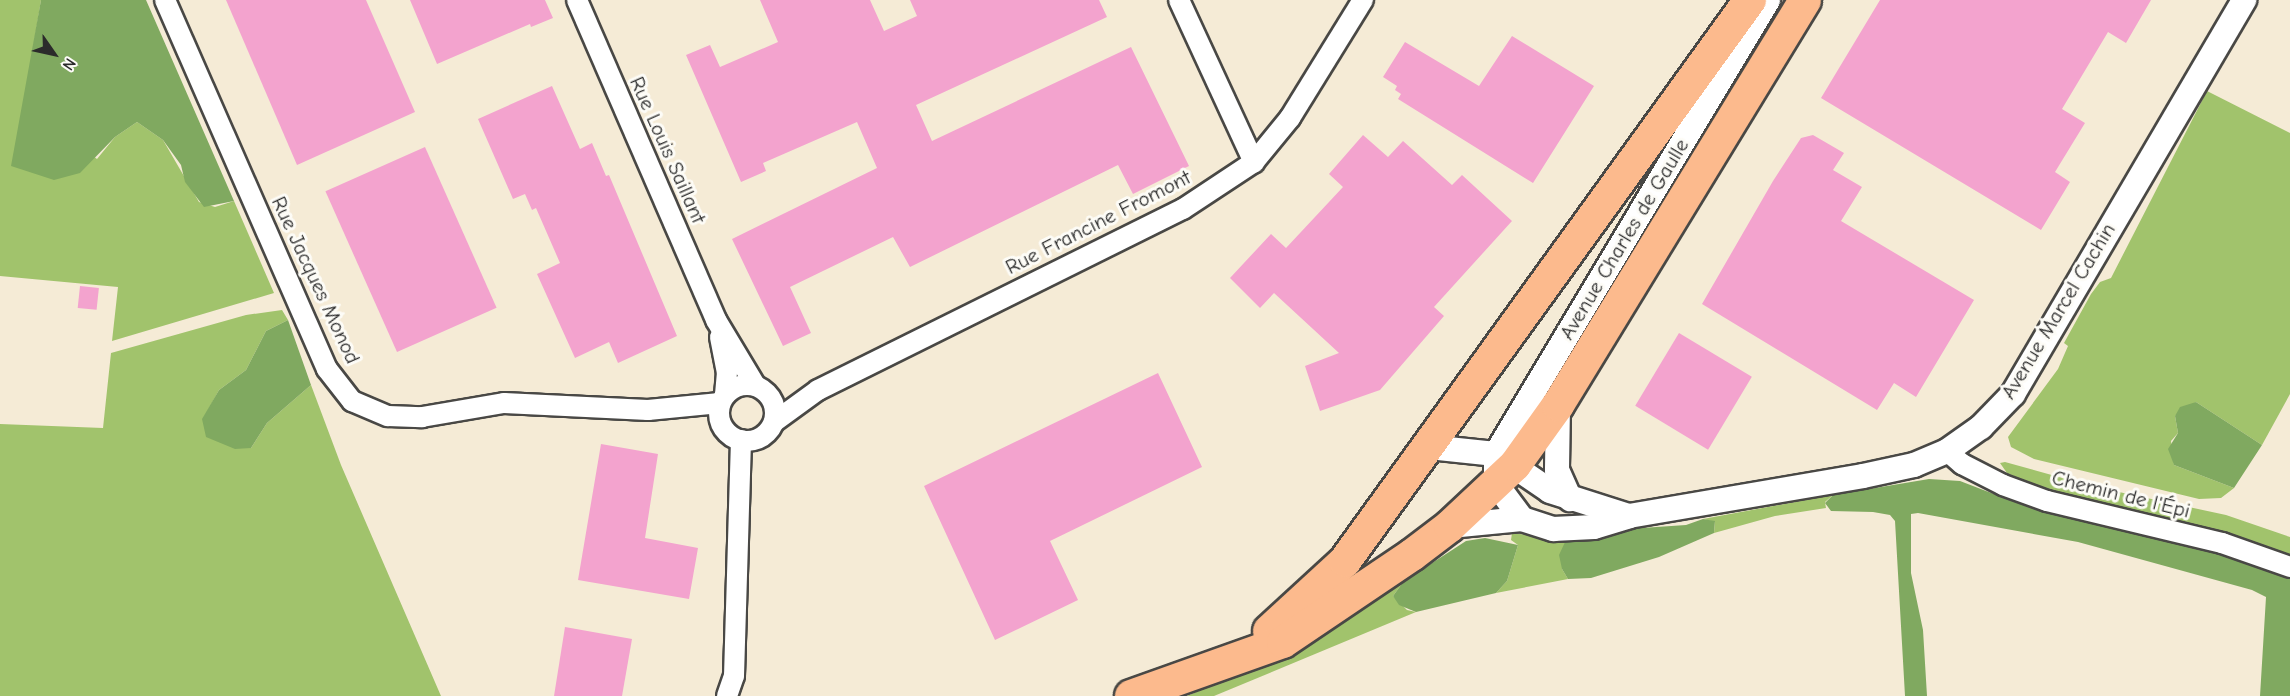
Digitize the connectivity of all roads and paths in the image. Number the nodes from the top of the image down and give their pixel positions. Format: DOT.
graph roads {
  1 [pos="165,0"];
  2 [pos="577,0"];
  3 [pos="1179,0"];
  4 [pos="1363,0"];
  5 [pos="1750,0"];
  6 [pos="1768,0"];
  7 [pos="1805,0"];
  8 [pos="2244,0"];
  9 [pos="1254,162"];
  10 [pos="716,320"];
  11 [pos="755,385"];
  12 [pos="818,390"];
  13 [pos="723,399"];
  14 [pos="773,401"];
  15 [pos="1558,405"];
  16 [pos="648,410"];
  17 [pos="774,422"];
  18 [pos="722,426"];
  19 [pos="751,439"];
  20 [pos="1429,447"];
  21 [pos="1947,451"];
  22 [pos="1502,468"];
  23 [pos="1570,499"];
  24 [pos="1629,516"];
  25 [pos="1522,519"];
  26 [pos="1450,526"];
  27 [pos="2290,567"];
  28 [pos="1232,659"];
  29 [pos="734,676"];
  30 [pos="728,696"];
  31 [pos="740,696"];
  32 [pos="1131,696"];
  1 -- 16 [label="street, Rue Jacques Monod"];
  2 -- 10 [label="street, Rue Louis Saillant"];
  3 -- 9 [label="street"];
  4 -- 9 [label="street, Rue Francine Fromont"];
  5 -- 20 [label="main road, Avenue Charles de Gaulle"];
  6 -- 22 [label="street, Avenue Charles de Gaulle"];
  7 -- 15 [label="main road, Avenue Charles de Gaulle"];
  8 -- 21 [label="street, Avenue Marcel Cachin"];
  9 -- 12 [label="street, Rue Francine Fromont"];
  10 -- 11 [label="street, Rue Louis Saillant"];
  10 -- 13 [label="street, Rue Louis Saillant"];
  11 -- 13 [label="street"];
  11 -- 14 [label="street"];
  12 -- 14 [label="street, Rue Francine Fromont"];
  12 -- 17 [label="street, Rue Francine Fromont"];
  13 -- 16 [label="street, Rue Jacques Monod"];
  13 -- 18 [label="street"];
  14 -- 17 [label="street"];
  15 -- 22 [label="main road, Avenue Charles de Gaulle"];
  15 -- 23 [label="street"];
  16 -- 18 [label="street, Rue Jacques Monod"];
  17 -- 19 [label="street"];
  18 -- 19 [label="street"];
  19 -- 29 [label="street"];
  20 -- 22 [label="street"];
  20 -- 28 [label="main road"];
  21 -- 24 [label="street, Avenue Marcel Cachin"];
  21 -- 27 [label="street, Chemin de l'Épi"];
  22 -- 23 [label="street, Avenue Marcel Cachin"];
  22 -- 25 [label="street"];
  22 -- 26 [label="main road"];
  23 -- 24 [label="street, Avenue Marcel Cachin"];
  24 -- 25 [label="street, Avenue Marcel Cachin"];
  25 -- 26 [label="street, Avenue Marcel Cachin"];
  26 -- 28 [label="main road"];
  28 -- 32 [label="main road"];
  29 -- 30 [label="street"];
  29 -- 31 [label="street"];
}
